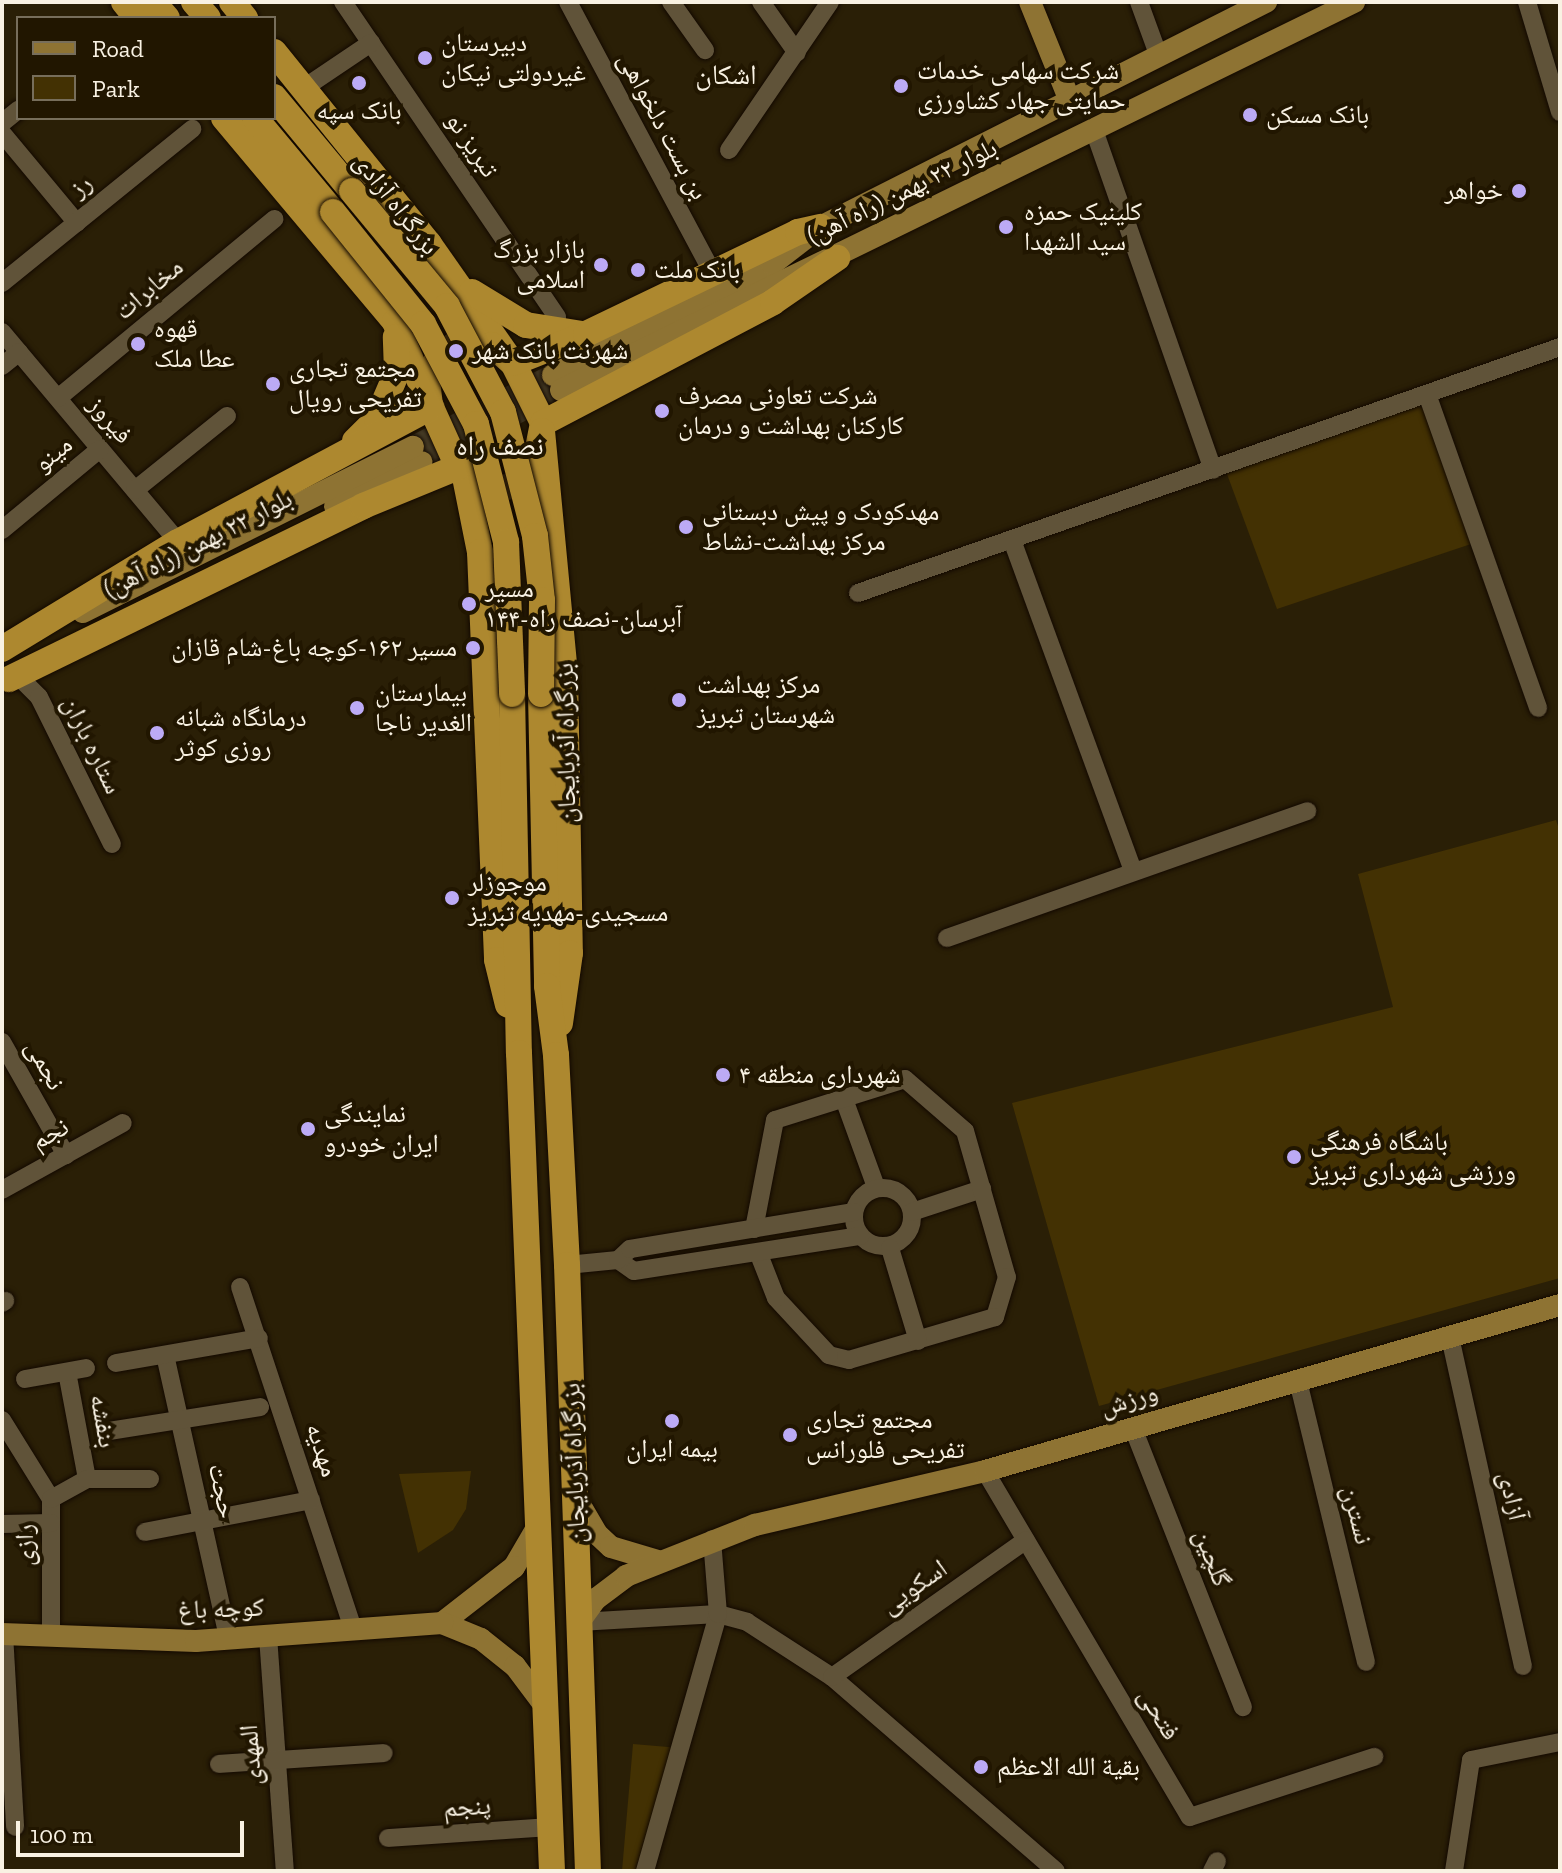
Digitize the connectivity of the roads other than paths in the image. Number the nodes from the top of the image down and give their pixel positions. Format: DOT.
graph roads {
  1 [pos="343,2"];
  2 [pos="568,2"];
  3 [pos="671,2"];
  4 [pos="761,2"];
  5 [pos="830,2"];
  6 [pos="1030,2"];
  7 [pos="1139,2"];
  8 [pos="1266,2"];
  9 [pos="1354,2"];
  10 [pos="1527,2"];
  11 [pos="371,43"];
  12 [pos="705,50"];
  13 [pos="797,53"];
  14 [pos="276,54"];
  15 [pos="1159,57"];
  16 [pos="304,88"];
  17 [pos="276,99"];
  18 [pos="1070,101"];
  19 [pos="1559,106"];
  20 [pos="226,120"];
  21 [pos="256,120"];
  22 [pos="192,129"];
  23 [pos="1094,130"];
  24 [pos="2,133"];
  25 [pos="729,150"];
  26 [pos="378,181"];
  27 [pos="274,219"];
  28 [pos="326,220"];
  29 [pos="77,223"];
  30 [pos="820,227"];
  31 [pos="837,258"];
  32 [pos="713,274"];
  33 [pos="451,275"];
  34 [pos="2,283"];
  35 [pos="557,317"];
  36 [pos="395,322"];
  37 [pos="2,332"];
  38 [pos="586,334"];
  39 [pos="1560,347"];
  40 [pos="19,352"];
  41 [pos="512,362"];
  42 [pos="2,366"];
  43 [pos="1427,394"];
  44 [pos="58,398"];
  45 [pos="430,406"];
  46 [pos="227,416"];
  47 [pos="542,427"];
  48 [pos="100,449"];
  49 [pos="339,459"];
  50 [pos="461,470"];
  51 [pos="1213,470"];
  52 [pos="135,490"];
  53 [pos="2,529"];
  54 [pos="1012,540"];
  55 [pos="178,542"];
  56 [pos="858,593"];
  57 [pos="2,649"];
  58 [pos="486,674"];
  59 [pos="565,674"];
  60 [pos="9,679"];
  61 [pos="541,694"];
  62 [pos="1538,708"];
  63 [pos="1307,811"];
  64 [pos="112,844"];
  65 [pos="1133,870"];
  66 [pos="947,938"];
  67 [pos="2,1042"];
  68 [pos="519,1053"];
  69 [pos="556,1055"];
  70 [pos="844,1099"];
  71 [pos="123,1123"];
  72 [pos="66,1155"];
  73 [pos="876,1187"];
  74 [pos="982,1189"];
  75 [pos="2,1190"];
  76 [pos="854,1212"];
  77 [pos="912,1212"];
  78 [pos="754,1229"];
  79 [pos="860,1236"];
  80 [pos="890,1248"];
  81 [pos="758,1252"];
  82 [pos="618,1260"];
  83 [pos="567,1265"];
  84 [pos="240,1287"];
  85 [pos="1560,1305"];
  86 [pos="1450,1337"];
  87 [pos="259,1338"];
  88 [pos="918,1341"];
  89 [pos="165,1355"];
  90 [pos="116,1363"];
  91 [pos="25,1379"];
  92 [pos="1298,1381"];
  93 [pos="260,1407"];
  94 [pos="2,1420"];
  95 [pos="180,1420"];
  96 [pos="1133,1428"];
  97 [pos="109,1431"];
  98 [pos="985,1471"];
  99 [pos="87,1479"];
  100 [pos="150,1479"];
  101 [pos="575,1496"];
  102 [pos="51,1499"];
  103 [pos="311,1500"];
  104 [pos="202,1521"];
  105 [pos="51,1523"];
  106 [pos="2,1524"];
  107 [pos="538,1526"];
  108 [pos="145,1532"];
  109 [pos="712,1539"];
  110 [pos="1026,1540"];
  111 [pos="658,1561"];
  112 [pos="718,1614"];
  113 [pos="579,1622"];
  114 [pos="442,1623"];
  115 [pos="353,1629"];
  116 [pos="3,1634"];
  117 [pos="51,1636"];
  118 [pos="268,1636"];
  119 [pos="228,1638"];
  120 [pos="1366,1662"];
  121 [pos="1523,1666"];
  122 [pos="832,1677"];
  123 [pos="545,1706"];
  124 [pos="1243,1707"];
  125 [pos="1560,1742"];
  126 [pos="384,1753"];
  127 [pos="1374,1757"];
  128 [pos="277,1760"];
  129 [pos="219,1764"];
  130 [pos="15,1827"];
  131 [pos="549,1827"];
  132 [pos="388,1838"];
  133 [pos="551,1869"];
  134 [pos="285,1871"];
  135 [pos="588,1871"];
  136 [pos="645,1871"];
  137 [pos="1056,1871"];
  138 [pos="1454,1871"];
  1 -- 11 [label="street, تبریز نو"];
  2 -- 32 [label="street, بن بست دلخواهی"];
  3 -- 12 [label="street"];
  4 -- 13 [label="street"];
  5 -- 13 [label="street"];
  6 -- 18 [label="main road"];
  7 -- 15 [label="street"];
  8 -- 15 [label="main road, بلوار ۲۲ بهمن (راه آهن)"];
  9 -- 23 [label="main road, بلوار ۲۲ بهمن (راه آهن)"];
  10 -- 19 [label="street"];
  11 -- 16 [label="street"];
  11 -- 35 [label="street, تبریز نو"];
  13 -- 25 [label="street"];
  14 -- 16 [label="highway, بزرگراه آزادی"];
  15 -- 18 [label="main road, بلوار ۲۲ بهمن (راه آهن)"];
  16 -- 26 [label="highway, بزرگراه آزادی"];
  17 -- 61 [label="highway, بزرگراه آزادی, bridge"];
  18 -- 30 [label="main road, بلوار ۲۲ بهمن (راه آهن)"];
  20 -- 28 [label="highway"];
  21 -- 28 [label="highway"];
  22 -- 29 [label="street, رز"];
  23 -- 31 [label="main road, بلوار ۲۲ بهمن (راه آهن)"];
  23 -- 51 [label="street"];
  24 -- 29 [label="street"];
  26 -- 28 [label="highway"];
  26 -- 33 [label="highway, بزرگراه آزادی"];
  27 -- 44 [label="street, مخابرات"];
  28 -- 36 [label="highway"];
  28 -- 68 [label="highway, بزرگراه آذربایجان, bridge"];
  29 -- 34 [label="street, رز"];
  30 -- 31 [label="main road, بلوار ۲۲ بهمن (راه آهن)"];
  30 -- 32 [label="highway"];
  31 -- 47 [label="highway"];
  32 -- 38 [label="highway"];
  33 -- 38 [label="highway"];
  33 -- 41 [label="highway, بزرگراه آزادی"];
  36 -- 45 [label="highway"];
  36 -- 49 [label="highway"];
  37 -- 40 [label="street, فیروز"];
  38 -- 41 [label="highway"];
  39 -- 43 [label="street"];
  40 -- 42 [label="street"];
  40 -- 44 [label="street, فیروز"];
  41 -- 45 [label="highway"];
  41 -- 47 [label="highway"];
  43 -- 51 [label="street"];
  43 -- 62 [label="street"];
  44 -- 48 [label="street, فیروز"];
  45 -- 49 [label="highway"];
  45 -- 50 [label="highway"];
  46 -- 52 [label="street"];
  47 -- 50 [label="highway"];
  47 -- 59 [label="highway, بزرگراه آذربایجان"];
  48 -- 52 [label="street, فیروز"];
  48 -- 53 [label="street, مینو"];
  49 -- 55 [label="highway"];
  50 -- 58 [label="highway, بزرگراه آذربایجان"];
  50 -- 60 [label="highway"];
  51 -- 54 [label="street"];
  52 -- 55 [label="street, فیروز"];
  54 -- 56 [label="street"];
  54 -- 65 [label="street"];
  55 -- 57 [label="highway"];
  57 -- 60 [label="main road, بلوار ۲۲ بهمن (راه آهن)"];
  58 -- 59 [label="highway"];
  58 -- 68 [label="highway, بزرگراه آذربایجان"];
  59 -- 69 [label="highway, بزرگراه آذربایجان"];
  60 -- 64 [label="street, ستاره باران"];
  61 -- 69 [label="highway, بزرگراه آذربایجان"];
  63 -- 65 [label="street"];
  65 -- 66 [label="street"];
  67 -- 72 [label="street, نجمی"];
  68 -- 107 [label="highway, بزرگراه آذربایجان"];
  69 -- 83 [label="highway, بزرگراه آذربایجان"];
  70 -- 73 [label="street"];
  70 -- 74 [label="street"];
  70 -- 78 [label="street"];
  71 -- 72 [label="street, نجم"];
  72 -- 75 [label="street, نجم"];
  73 -- 76 [label="street"];
  73 -- 77 [label="street"];
  74 -- 77 [label="street"];
  74 -- 88 [label="street"];
  76 -- 78 [label="street"];
  76 -- 79 [label="street"];
  77 -- 80 [label="street"];
  78 -- 82 [label="street"];
  79 -- 80 [label="street"];
  79 -- 81 [label="street"];
  80 -- 88 [label="street"];
  81 -- 82 [label="street"];
  81 -- 88 [label="street"];
  82 -- 83 [label="street"];
  83 -- 101 [label="highway, بزرگراه آذربایجان"];
  84 -- 87 [label="street, مهدیه"];
  85 -- 86 [label="main road, ورزش"];
  86 -- 92 [label="main road, ورزش"];
  86 -- 121 [label="street, آزادی"];
  87 -- 89 [label="street"];
  87 -- 103 [label="street, مهدیه"];
  89 -- 90 [label="street"];
  89 -- 95 [label="street, حجت"];
  91 -- 99 [label="street, بنفشه"];
  92 -- 96 [label="main road, ورزش"];
  92 -- 120 [label="street, نسترن"];
  93 -- 95 [label="street"];
  94 -- 102 [label="street, رازی"];
  95 -- 97 [label="street"];
  95 -- 104 [label="street, حجت"];
  96 -- 98 [label="main road, ورزش"];
  96 -- 124 [label="street, گلچین"];
  98 -- 109 [label="main road, ورزش"];
  98 -- 110 [label="street, فتحی"];
  99 -- 100 [label="street"];
  99 -- 102 [label="street"];
  101 -- 111 [label="main road"];
  101 -- 113 [label="highway, بزرگراه آذربایجان"];
  102 -- 105 [label="street, رازی"];
  103 -- 104 [label="street"];
  103 -- 115 [label="street, مهدیه"];
  104 -- 108 [label="street"];
  104 -- 119 [label="street, حجت"];
  105 -- 106 [label="street"];
  105 -- 117 [label="street, رازی"];
  107 -- 114 [label="main road"];
  107 -- 123 [label="highway, بزرگراه آذربایجان"];
  109 -- 111 [label="main road, ورزش"];
  109 -- 112 [label="street"];
  110 -- 122 [label="street, اسکویی"];
  110 -- 127 [label="street, فتحی"];
  111 -- 113 [label="main road, ورزش"];
  112 -- 113 [label="street"];
  112 -- 122 [label="street"];
  112 -- 136 [label="street"];
  113 -- 135 [label="highway, بزرگراه آذربایجان"];
  114 -- 115 [label="main road, کوچه باغ"];
  114 -- 123 [label="main road"];
  115 -- 118 [label="main road, کوچه باغ"];
  116 -- 117 [label="main road, کوچه باغ"];
  116 -- 130 [label="street"];
  117 -- 119 [label="main road, کوچه باغ"];
  118 -- 119 [label="main road, کوچه باغ"];
  118 -- 128 [label="street, المهدی"];
  122 -- 137 [label="street"];
  123 -- 131 [label="highway, بزرگراه آذربایجان"];
  125 -- 138 [label="street"];
  126 -- 128 [label="street"];
  128 -- 129 [label="street"];
  128 -- 134 [label="street, المهدی"];
  131 -- 132 [label="street, پنجم"];
  131 -- 133 [label="highway, بزرگراه آذربایجان"];
}
